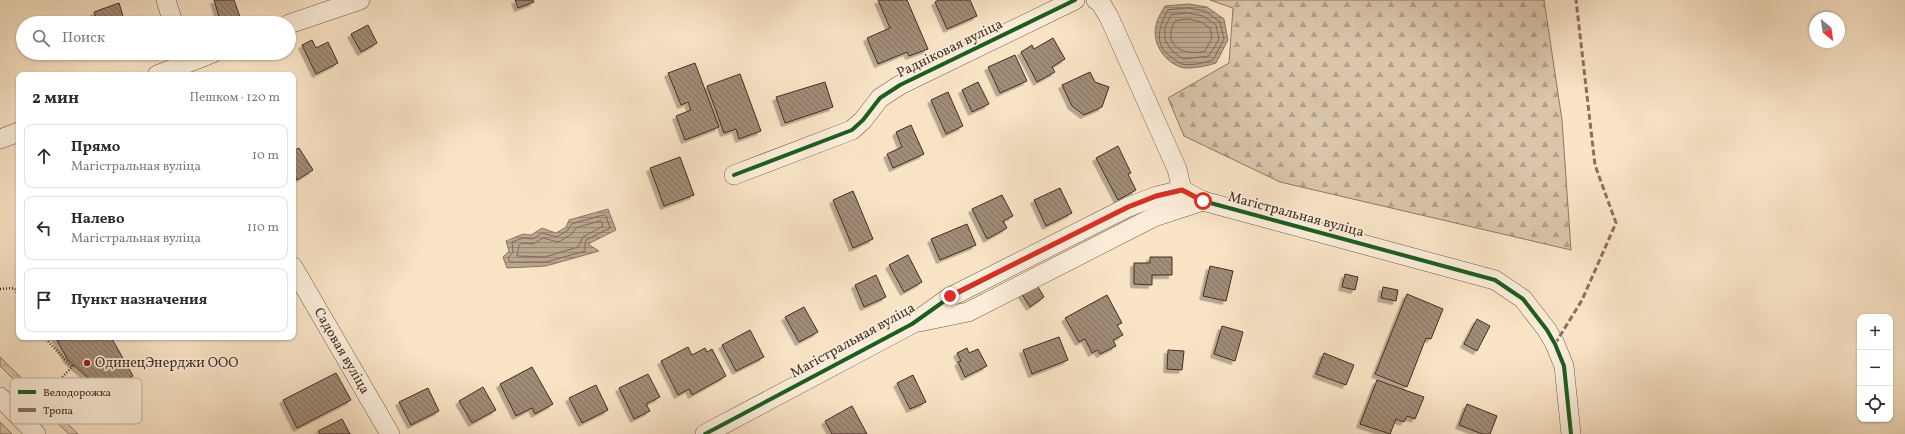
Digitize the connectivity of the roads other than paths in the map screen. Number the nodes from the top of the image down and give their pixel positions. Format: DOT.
graph roads {
  1 [pos="166,0"];
  2 [pos="360,0"];
  3 [pos="1074,0"];
  4 [pos="1096,0"];
  5 [pos="170,16"];
  6 [pos="296,22"];
  7 [pos="195,60"];
  8 [pos="184,64"];
  9 [pos="164,72"];
  10 [pos="16,133"];
  11 [pos="0,139"];
  12 [pos="734,175"];
  13 [pos="1182,190"];
  14 [pos="1203,201"];
  15 [pos="296,272"];
  16 [pos="912,324"];
  17 [pos="0,397"];
  18 [pos="10,407"];
  19 [pos="26,424"];
  20 [pos="36,434"];
  21 [pos="390,434"];
  22 [pos="705,434"];
  23 [pos="1571,434"];
  1 -- 5 [label="street"];
  2 -- 6 [label="street"];
  3 -- 12 [label="street, Радніковая вуліца"];
  4 -- 13 [label="street"];
  7 -- 8 [label="street"];
  8 -- 9 [label="street"];
  10 -- 11 [label="street"];
  13 -- 14 [label="street, Магістральная вуліца"];
  13 -- 16 [label="street, Магістральная вуліца"];
  14 -- 16 [label="street"];
  14 -- 23 [label="street, Магістральная вуліца"];
  15 -- 21 [label="street, Садовая вуліца"];
  16 -- 22 [label="street, Магістральная вуліца"];
  17 -- 18 [label="street"];
  19 -- 20 [label="street"];
}
